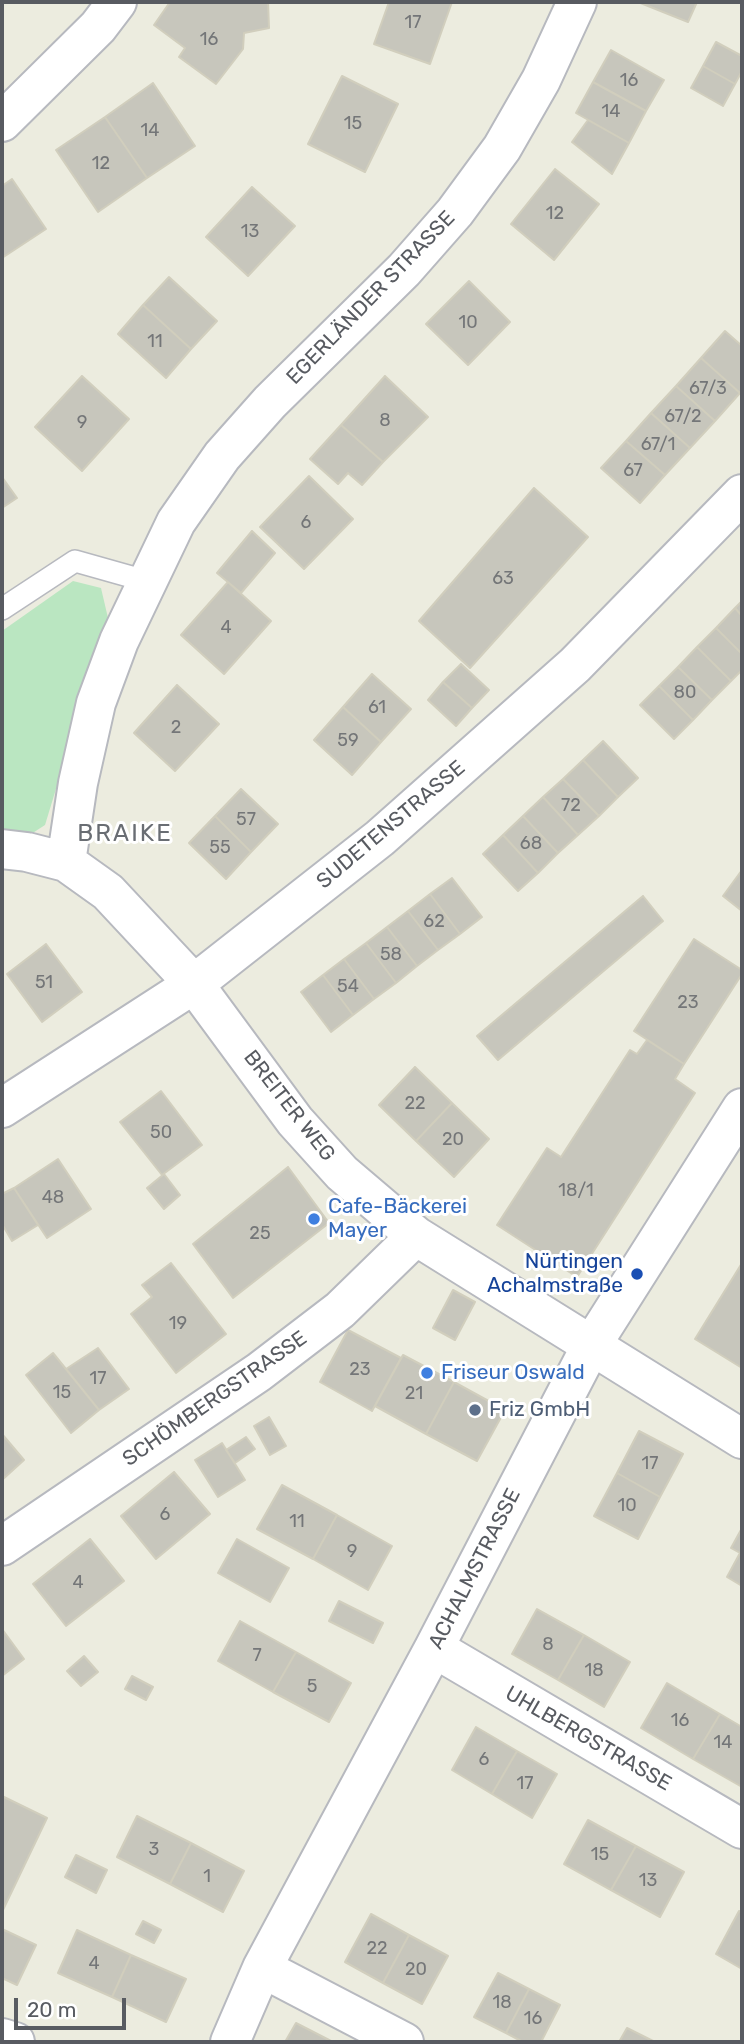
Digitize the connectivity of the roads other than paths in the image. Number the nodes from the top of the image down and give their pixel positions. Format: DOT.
graph roads {
  1 [pos="117,2"];
  2 [pos="577,2"];
  3 [pos="2,122"];
  4 [pos="742,494"];
  5 [pos="146,581"];
  6 [pos="2,609"];
  7 [pos="2,849"];
  8 [pos="66,862"];
  9 [pos="194,984"];
  10 [pos="2,1108"];
  11 [pos="742,1108"];
  12 [pos="416,1236"];
  13 [pos="591,1346"];
  14 [pos="742,1439"];
  15 [pos="2,1546"];
  16 [pos="434,1648"];
  17 [pos="742,1829"];
  18 [pos="262,1968"];
  19 [pos="2,2038"];
  20 [pos="15,2042"];
  21 [pos="230,2042"];
  22 [pos="404,2042"];
  1 -- 3 [label="street"];
  2 -- 5 [label="street, EGERLÄNDER STRASSE"];
  4 -- 9 [label="street, SUDETENSTRASSE"];
  5 -- 6 [label="lane"];
  5 -- 8 [label="street, EGERLÄNDER STRASSE"];
  7 -- 8 [label="street, BREITER WEG"];
  8 -- 9 [label="street, BREITER WEG"];
  9 -- 10 [label="street, SUDETENSTRASSE"];
  9 -- 12 [label="street, BREITER WEG"];
  11 -- 13 [label="street, ACHALMSTRASSE"];
  12 -- 13 [label="street, BREITER WEG"];
  12 -- 15 [label="street, SCHÖMBERGSTRASSE"];
  13 -- 14 [label="street, BREITER WEG"];
  13 -- 16 [label="street, ACHALMSTRASSE"];
  16 -- 17 [label="street, UHLBERGSTRASSE"];
  16 -- 18 [label="street, ACHALMSTRASSE"];
  18 -- 21 [label="street, ACHALMSTRASSE"];
  18 -- 22 [label="street"];
  19 -- 20 [label="street"];
}
